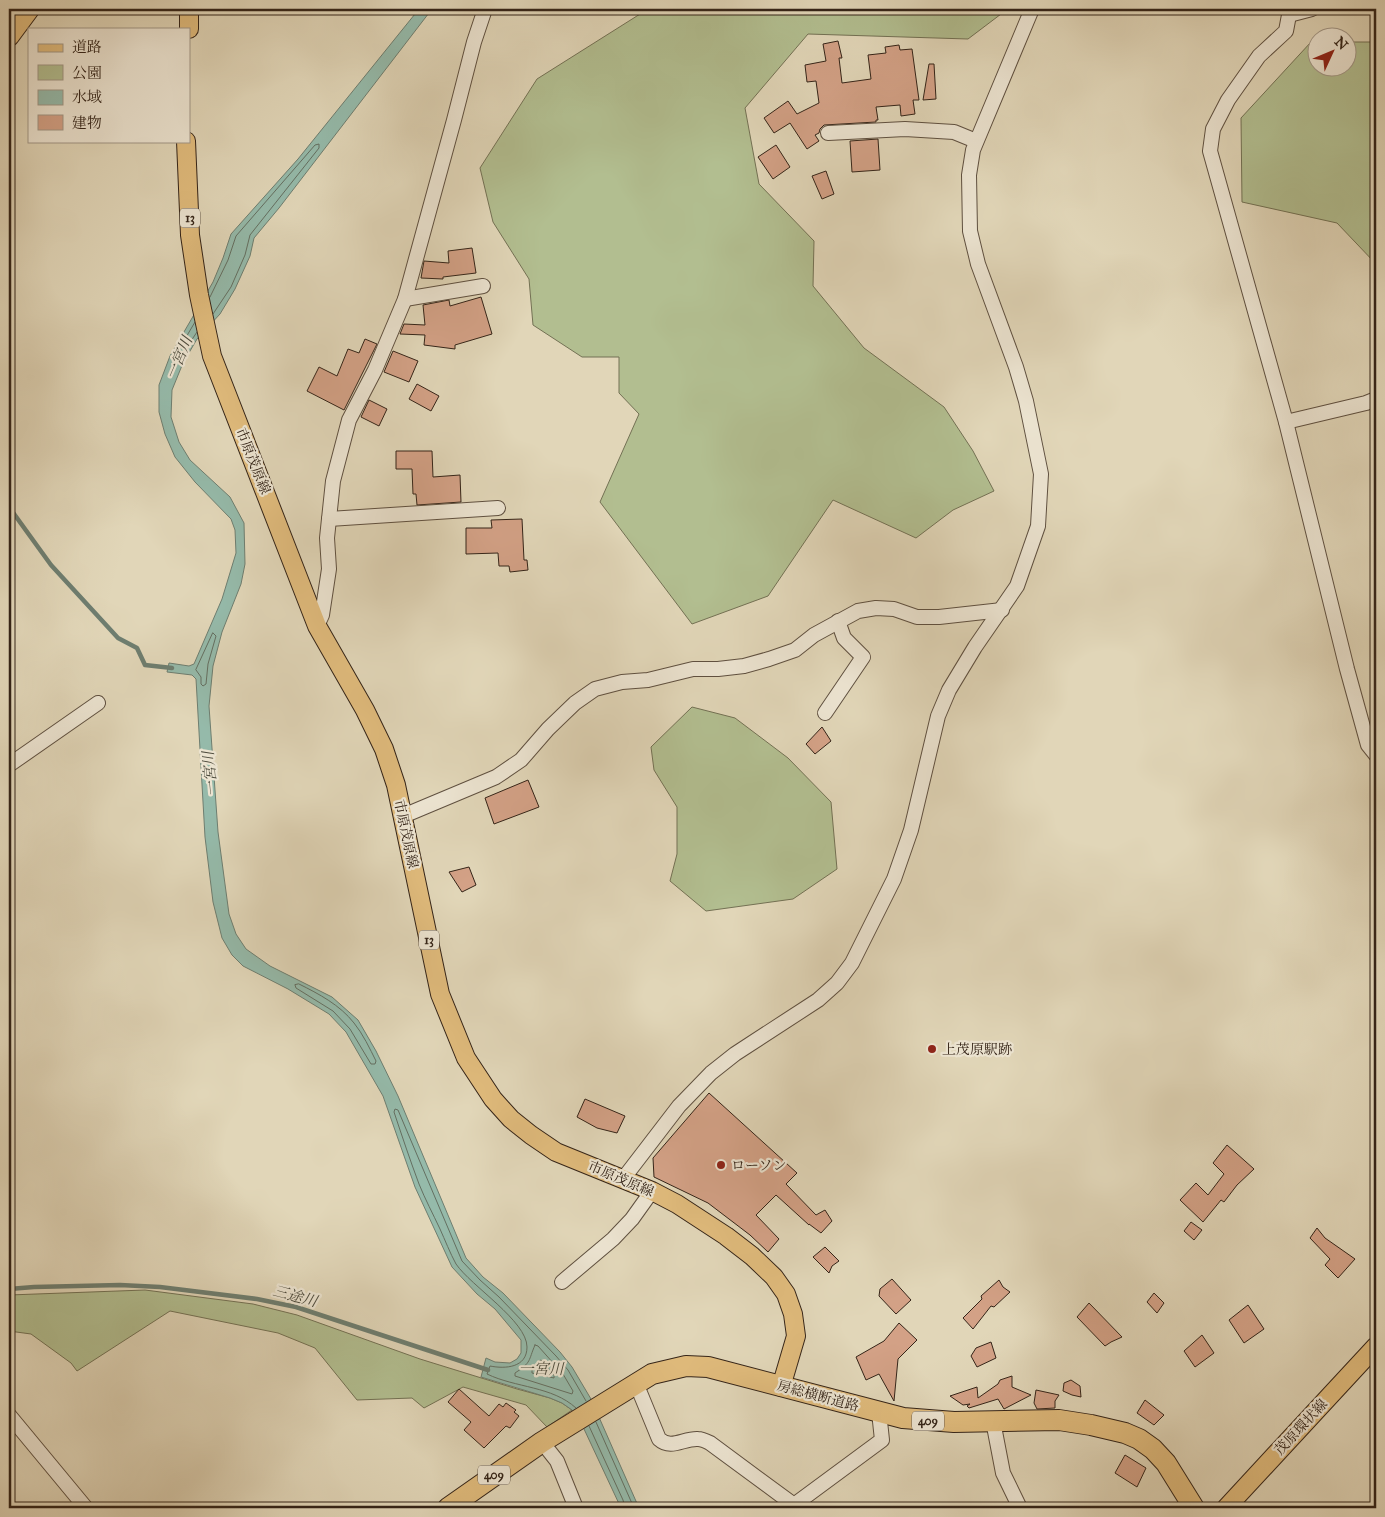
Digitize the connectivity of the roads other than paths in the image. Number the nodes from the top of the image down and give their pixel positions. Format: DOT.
graph roads {
  1 [pos="29,9"];
  2 [pos="189,9"];
  3 [pos="485,9"];
  4 [pos="1032,9"];
  5 [pos="1312,9"];
  6 [pos="1289,12"];
  7 [pos="189,28"];
  8 [pos="9,36"];
  9 [pos="828,133"];
  10 [pos="976,141"];
  11 [pos="186,142"];
  12 [pos="483,286"];
  13 [pos="405,299"];
  14 [pos="1376,399"];
  15 [pos="1286,422"];
  16 [pos="498,508"];
  17 [pos="329,518"];
  18 [pos="1002,610"];
  19 [pos="838,621"];
  20 [pos="317,626"];
  21 [pos="98,703"];
  22 [pos="825,713"];
  23 [pos="1376,755"];
  24 [pos="9,765"];
  25 [pos="403,816"];
  26 [pos="623,1179"];
  27 [pos="652,1191"];
  28 [pos="562,1282"];
  29 [pos="1376,1346"];
  30 [pos="636,1383"];
  31 [pos="781,1387"];
  32 [pos="879,1412"];
  33 [pos="9,1414"];
  34 [pos="993,1421"];
  35 [pos="542,1442"];
  36 [pos="795,1506"];
  37 [pos="86,1508"];
  38 [pos="448,1508"];
  39 [pos="576,1508"];
  40 [pos="1020,1508"];
  41 [pos="1194,1508"];
  42 [pos="1226,1508"];
  1 -- 8 [label="highway"];
  2 -- 7 [label="main road"];
  3 -- 13 [label="street"];
  4 -- 10 [label="street"];
  5 -- 6 [label="street"];
  6 -- 15 [label="street"];
  9 -- 10 [label="street"];
  10 -- 18 [label="street"];
  11 -- 20 [label="main road, 市原茂原線 / 13"];
  12 -- 13 [label="street"];
  13 -- 17 [label="street"];
  14 -- 15 [label="street"];
  15 -- 23 [label="street"];
  16 -- 17 [label="street"];
  17 -- 20 [label="street"];
  18 -- 19 [label="street"];
  18 -- 26 [label="street"];
  19 -- 22 [label="street"];
  19 -- 25 [label="street"];
  20 -- 25 [label="main road, 市原茂原線 / 13"];
  21 -- 24 [label="street"];
  25 -- 26 [label="main road, 市原茂原線 / 13"];
  26 -- 27 [label="main road, 市原茂原線 / 13"];
  27 -- 28 [label="street"];
  27 -- 31 [label="main road, 市原茂原線 / 13"];
  29 -- 42 [label="main road, 茂原環状線"];
  30 -- 31 [label="highway, 房総横断道路 / 409"];
  30 -- 35 [label="highway, 房総横断道路 / 409"];
  30 -- 36 [label="street"];
  31 -- 32 [label="highway, 房総横断道路 / 409"];
  32 -- 34 [label="highway, 房総横断道路 / 409"];
  32 -- 36 [label="street"];
  33 -- 37 [label="street"];
  34 -- 40 [label="street"];
  34 -- 41 [label="highway, 房総横断道路 / 409"];
  35 -- 38 [label="highway, 房総横断道路 / 409"];
  35 -- 39 [label="street"];
}
